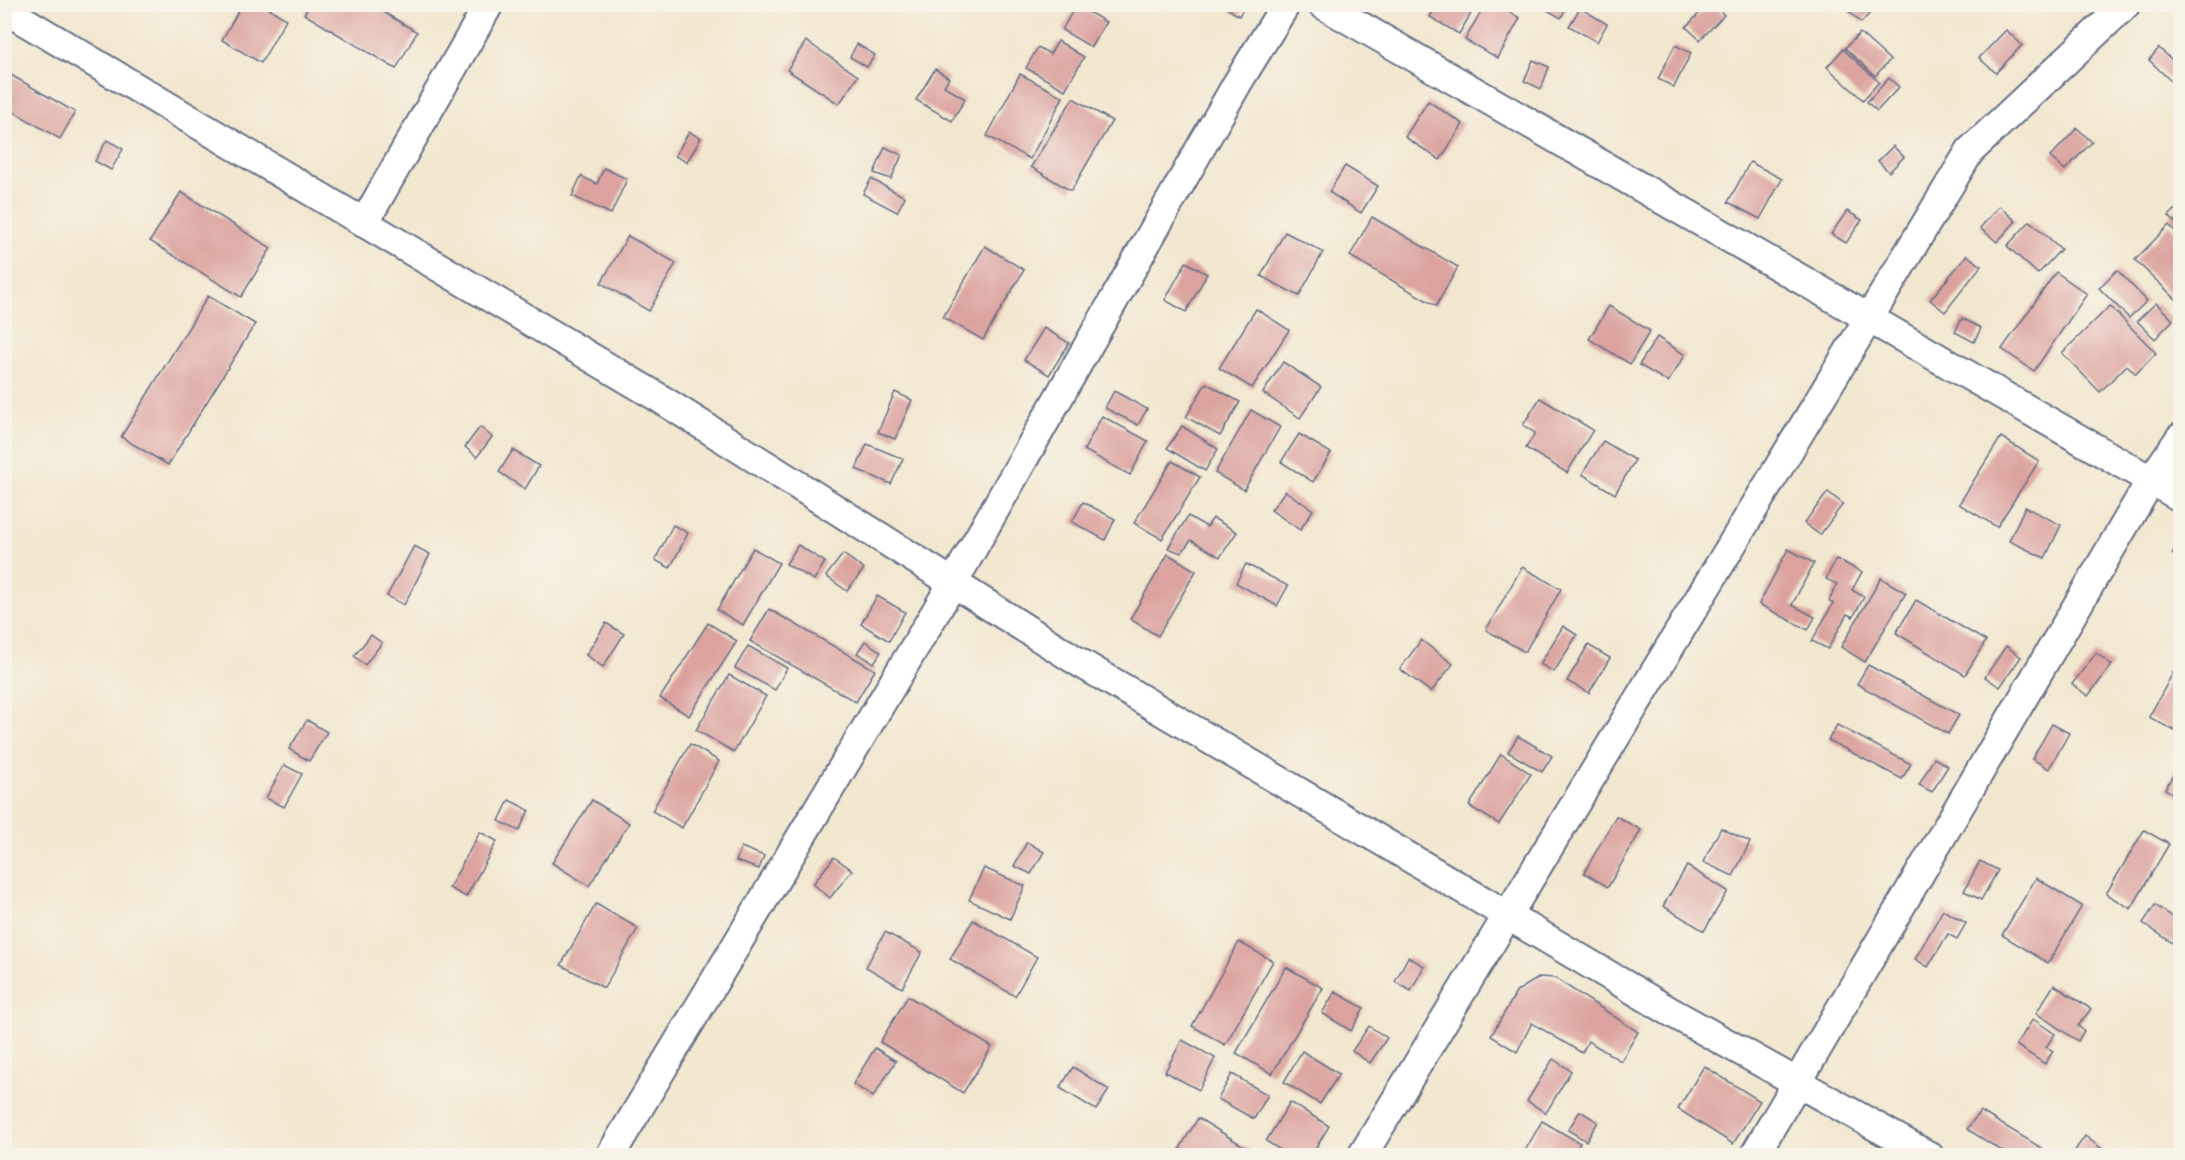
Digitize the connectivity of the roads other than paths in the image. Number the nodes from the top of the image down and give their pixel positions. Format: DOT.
graph roads {
  1 [pos="489,4"];
  2 [pos="1286,4"];
  3 [pos="1322,4"];
  4 [pos="2126,4"];
  5 [pos="4,9"];
  6 [pos="364,222"];
  7 [pos="1869,318"];
  8 [pos="2181,438"];
  9 [pos="2151,480"];
  10 [pos="2181,497"];
  11 [pos="953,583"];
  12 [pos="1506,915"];
  13 [pos="1798,1082"];
  14 [pos="610,1155"];
  15 [pos="1362,1155"];
  16 [pos="1754,1155"];
  17 [pos="1929,1155"];
  1 -- 6 [label="street"];
  2 -- 11 [label="street"];
  3 -- 7 [label="street"];
  4 -- 7 [label="street"];
  5 -- 6 [label="street"];
  6 -- 11 [label="street"];
  7 -- 9 [label="street"];
  7 -- 12 [label="street"];
  8 -- 9 [label="street"];
  9 -- 10 [label="street"];
  9 -- 13 [label="street"];
  11 -- 12 [label="street"];
  11 -- 14 [label="street"];
  12 -- 13 [label="street"];
  12 -- 15 [label="street"];
  13 -- 16 [label="street"];
  13 -- 17 [label="street"];
}
